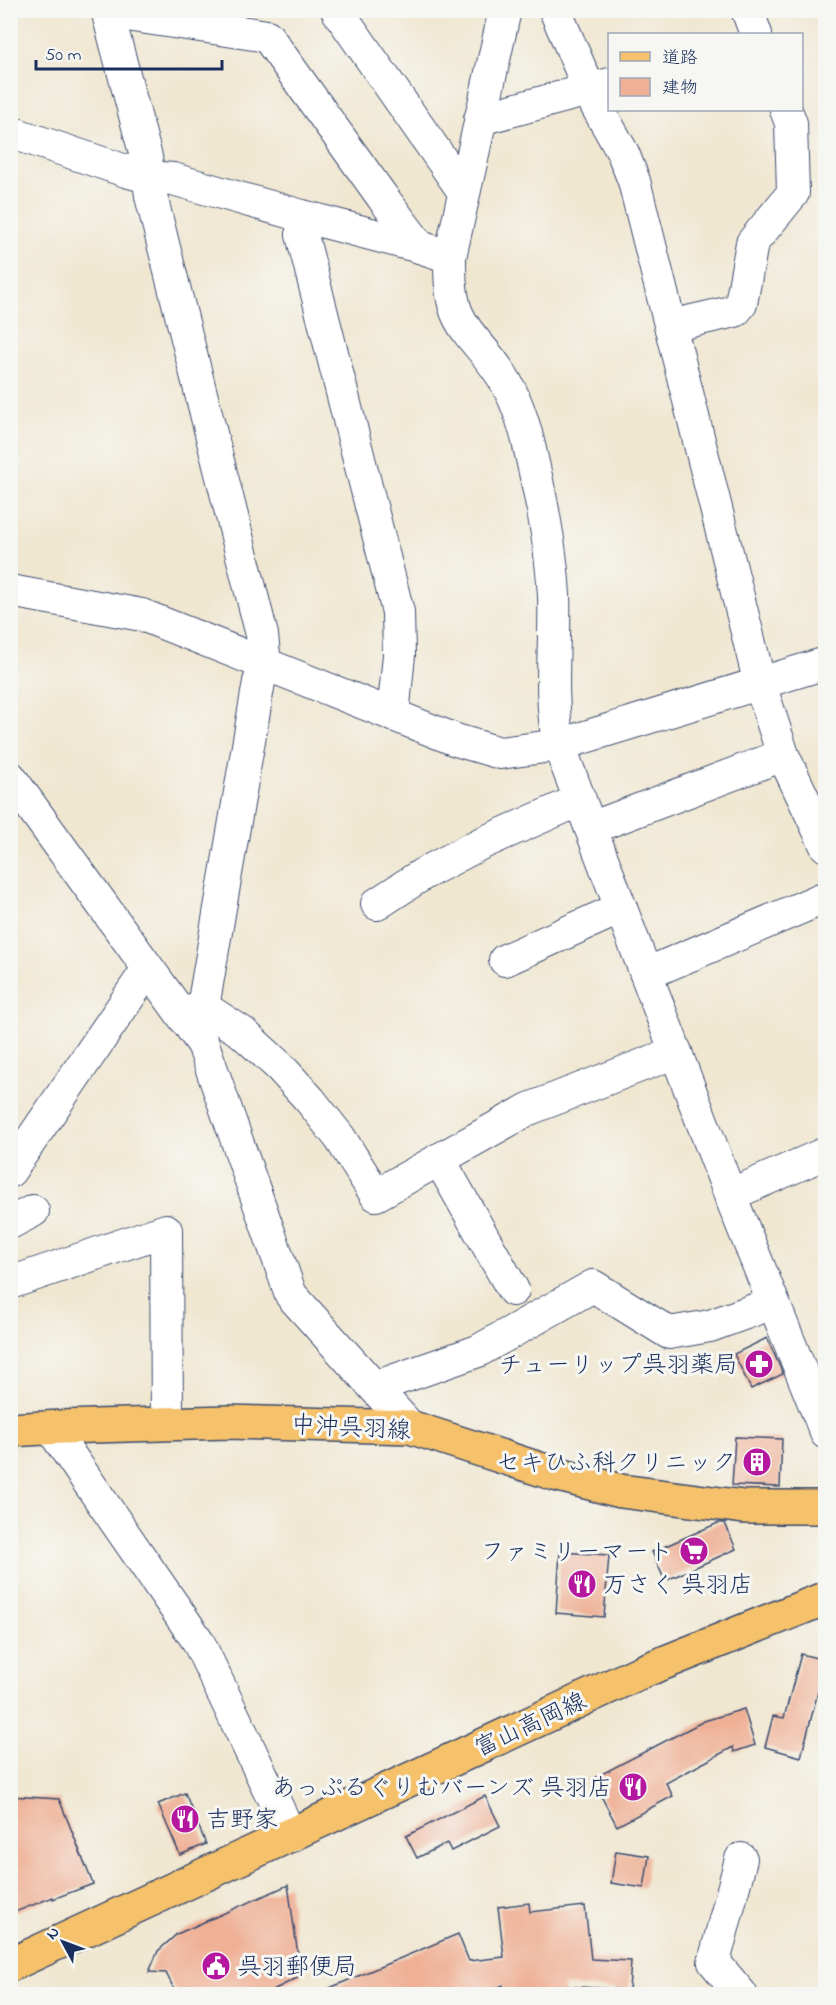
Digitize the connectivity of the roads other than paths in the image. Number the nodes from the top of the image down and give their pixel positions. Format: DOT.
graph roads {
  1 [pos="107,10"];
  2 [pos="114,10"];
  3 [pos="337,10"];
  4 [pos="505,10"];
  5 [pos="555,10"];
  6 [pos="747,10"];
  7 [pos="756,33"];
  8 [pos="600,87"];
  9 [pos="786,111"];
  10 [pos="480,119"];
  11 [pos="10,132"];
  12 [pos="148,177"];
  13 [pos="464,192"];
  14 [pos="302,216"];
  15 [pos="420,247"];
  16 [pos="450,256"];
  17 [pos="670,326"];
  18 [pos="10,591"];
  19 [pos="825,663"];
  20 [pos="265,665"];
  21 [pos="760,684"];
  22 [pos="393,715"];
  23 [pos="559,745"];
  24 [pos="783,755"];
  25 [pos="10,777"];
  26 [pos="585,814"];
  27 [pos="822,827"];
  28 [pos="825,897"];
  29 [pos="377,904"];
  30 [pos="621,908"];
  31 [pos="505,960"];
  32 [pos="148,969"];
  33 [pos="646,974"];
  34 [pos="191,1010"];
  35 [pos="676,1052"];
  36 [pos="825,1153"];
  37 [pos="439,1159"];
  38 [pos="12,1169"];
  39 [pos="730,1195"];
  40 [pos="10,1283"];
  41 [pos="513,1290"];
  42 [pos="773,1303"];
  43 [pos="375,1387"];
  44 [pos="818,1396"];
  45 [pos="167,1424"];
  46 [pos="410,1427"];
  47 [pos="51,1428"];
  48 [pos="10,1430"];
  49 [pos="825,1433"];
  50 [pos="825,1507"];
  51 [pos="825,1598"];
  52 [pos="291,1836"];
  53 [pos="741,1859"];
  54 [pos="10,1965"];
  55 [pos="741,1995"];
  1 -- 12 [label="street"];
  2 -- 15 [label="street"];
  3 -- 13 [label="street"];
  4 -- 10 [label="street"];
  5 -- 8 [label="street"];
  6 -- 7 [label="street"];
  8 -- 10 [label="street"];
  8 -- 17 [label="street"];
  9 -- 17 [label="street"];
  10 -- 13 [label="street"];
  11 -- 12 [label="street"];
  12 -- 14 [label="street"];
  12 -- 20 [label="street"];
  13 -- 16 [label="street"];
  14 -- 15 [label="street"];
  14 -- 22 [label="street"];
  15 -- 16 [label="street"];
  16 -- 23 [label="street"];
  17 -- 21 [label="street"];
  18 -- 20 [label="street"];
  19 -- 21 [label="street"];
  20 -- 22 [label="street"];
  20 -- 34 [label="street"];
  21 -- 23 [label="street"];
  21 -- 24 [label="street"];
  22 -- 23 [label="street"];
  23 -- 26 [label="street"];
  24 -- 26 [label="street"];
  24 -- 27 [label="street"];
  25 -- 32 [label="street"];
  26 -- 29 [label="street"];
  26 -- 30 [label="street"];
  28 -- 33 [label="street"];
  30 -- 31 [label="street"];
  30 -- 33 [label="street"];
  32 -- 34 [label="street"];
  32 -- 38 [label="street"];
  33 -- 35 [label="street"];
  34 -- 37 [label="street"];
  34 -- 43 [label="street"];
  35 -- 37 [label="street"];
  35 -- 39 [label="street"];
  36 -- 39 [label="street"];
  37 -- 41 [label="street"];
  39 -- 42 [label="street"];
  40 -- 45 [label="street"];
  42 -- 43 [label="street"];
  42 -- 44 [label="street"];
  43 -- 46 [label="street"];
  44 -- 49 [label="street"];
  45 -- 46 [label="main road, 中沖呉羽線"];
  45 -- 47 [label="main road, 中沖呉羽線"];
  46 -- 50 [label="main road, 中沖呉羽線"];
  47 -- 48 [label="main road, 中沖呉羽線"];
  47 -- 52 [label="street"];
  51 -- 52 [label="main road, 富山高岡線"];
  52 -- 54 [label="main road, 富山高岡線"];
  53 -- 55 [label="street"];
}
